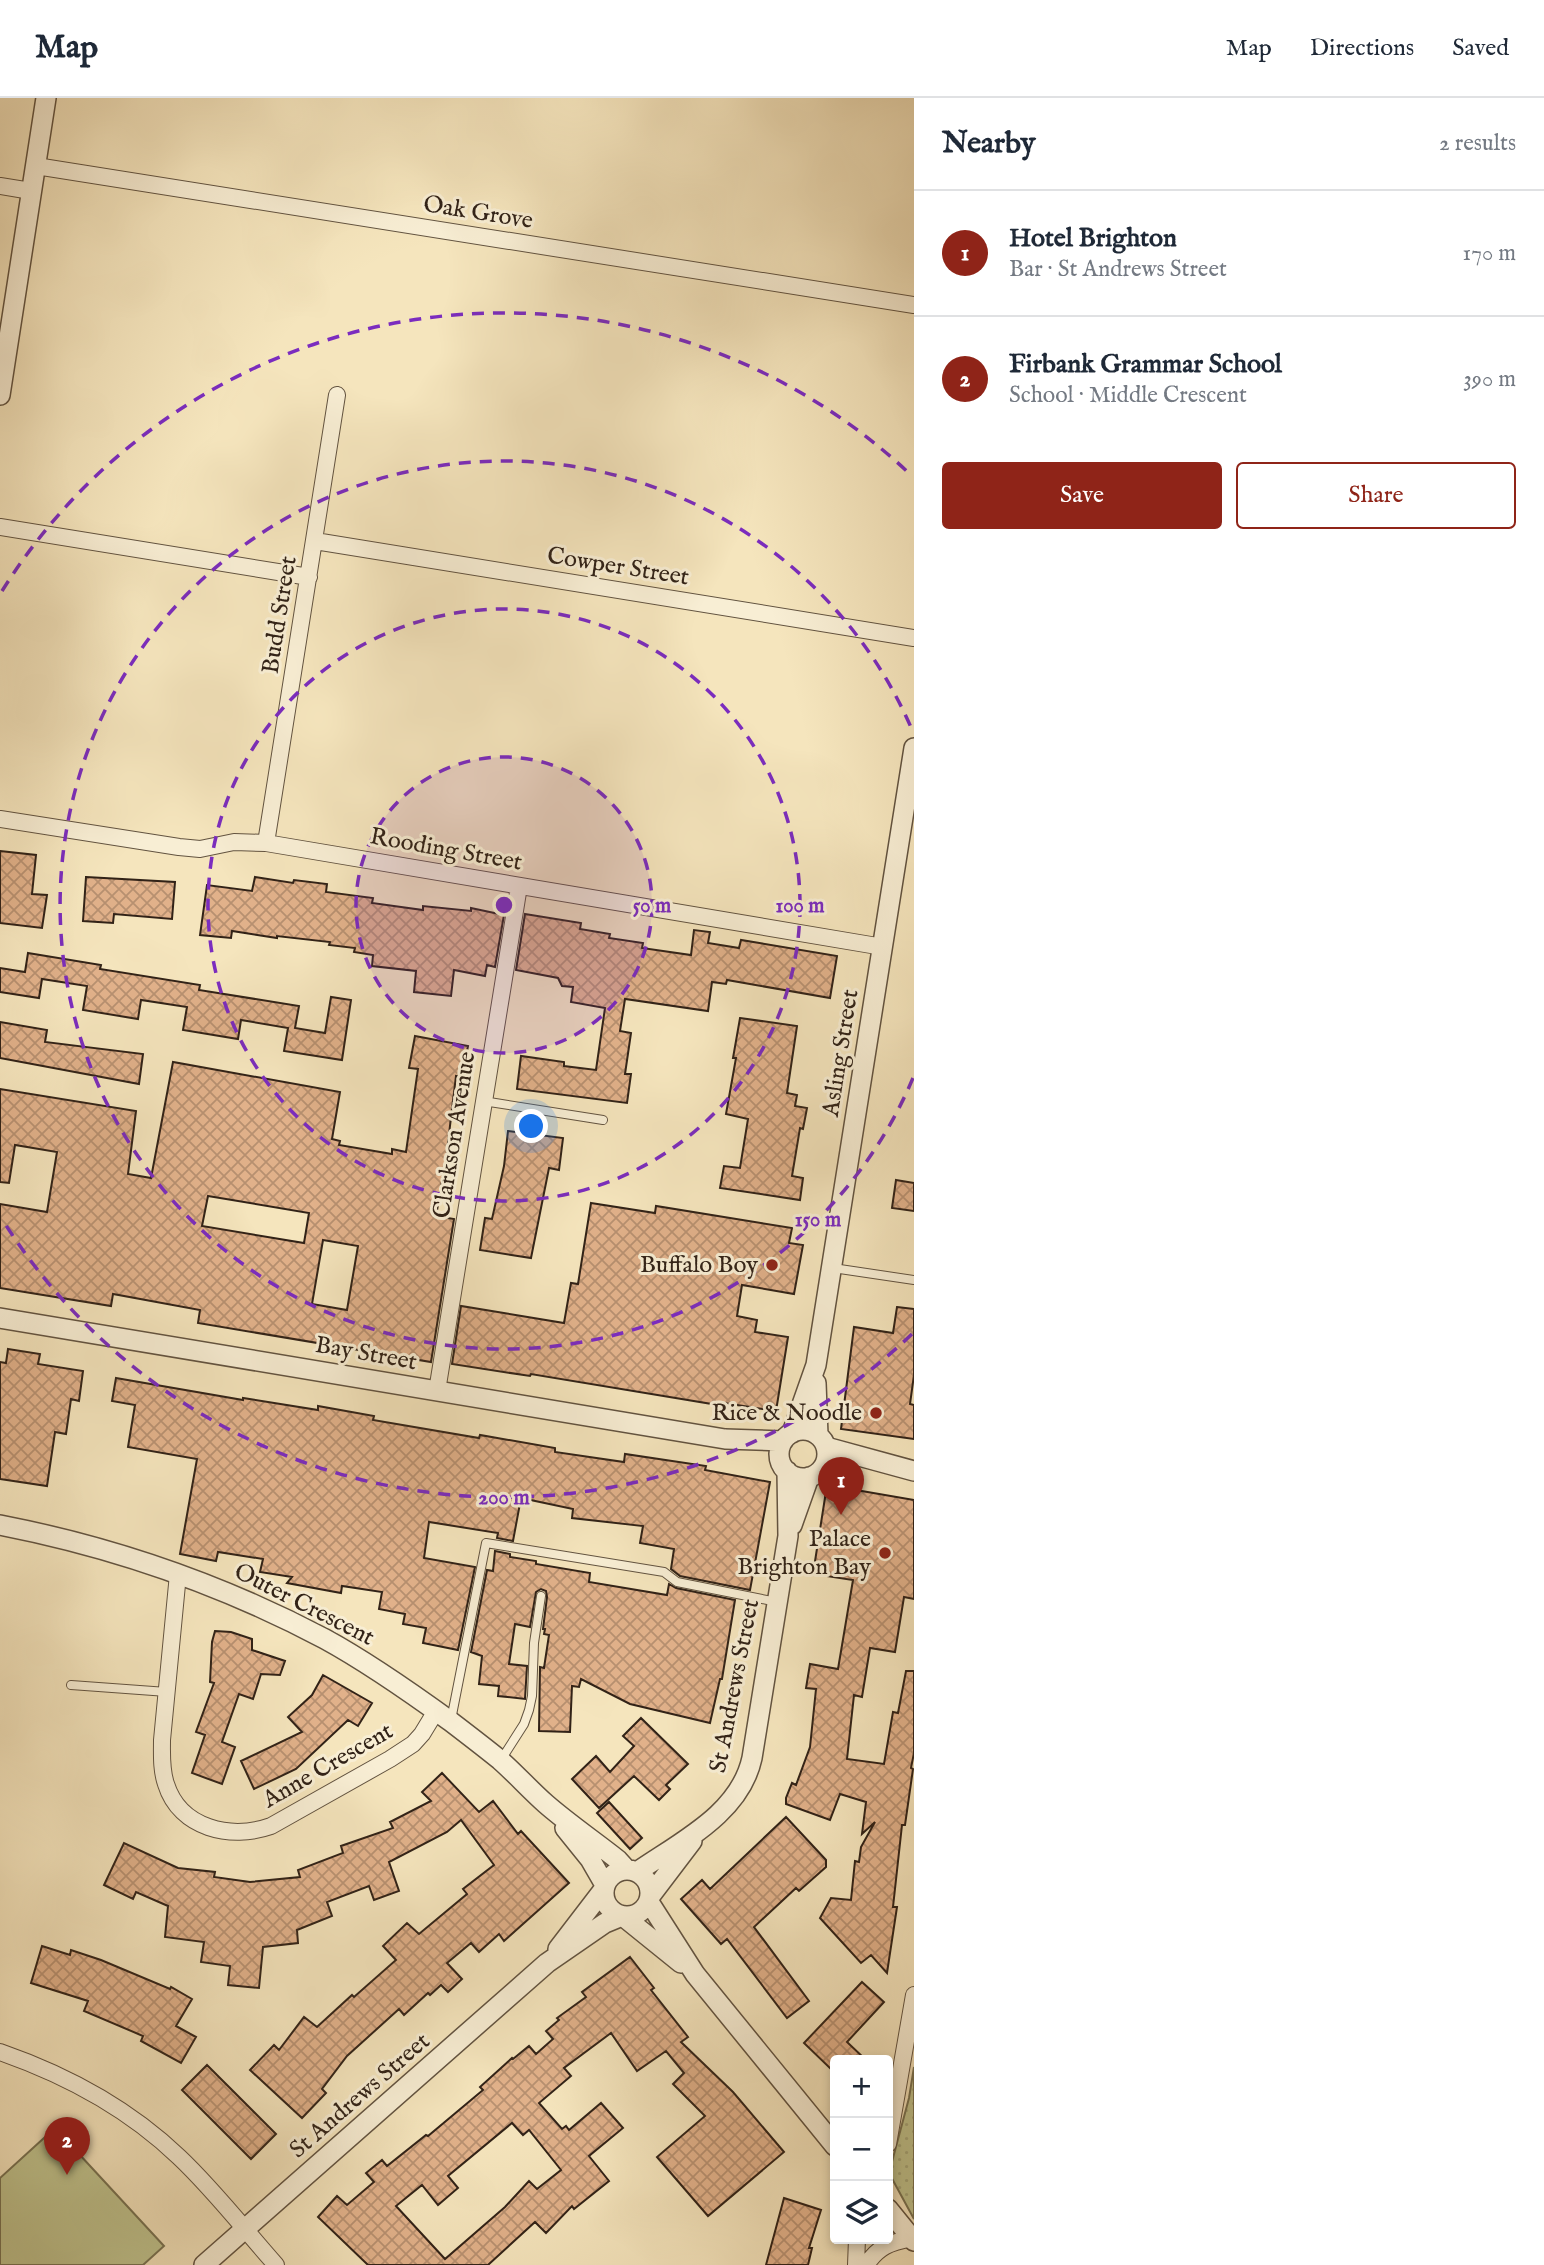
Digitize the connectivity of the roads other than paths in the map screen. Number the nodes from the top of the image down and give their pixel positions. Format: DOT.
graph roads {
  1 [pos="46,98"];
  2 [pos="36,166"];
  3 [pos="0,186"];
  4 [pos="31,191"];
  5 [pos="914,305"];
  6 [pos="0,395"];
  7 [pos="337,395"];
  8 [pos="0,527"];
  9 [pos="315,541"];
  10 [pos="309,577"];
  11 [pos="914,638"];
  12 [pos="914,748"];
  13 [pos="0,819"];
  14 [pos="266,843"];
  15 [pos="519,886"];
  16 [pos="883,947"];
  17 [pos="483,1101"];
  18 [pos="603,1120"];
  19 [pos="833,1268"];
  20 [pos="914,1280"];
  21 [pos="0,1318"];
  22 [pos="816,1365"];
  23 [pos="437,1391"];
  24 [pos="785,1451"];
  25 [pos="819,1456"];
  26 [pos="908,1470"];
  27 [pos="0,1525"];
  28 [pos="788,1536"];
  29 [pos="178,1574"];
  30 [pos="541,1597"];
  31 [pos="777,1602"];
  32 [pos="71,1685"];
  33 [pos="167,1692"];
  34 [pos="443,1717"];
  35 [pos="500,1761"];
  36 [pos="547,1805"];
  37 [pos="701,1829"];
  38 [pos="632,1871"];
  39 [pos="605,1887"];
  40 [pos="650,1899"];
  41 [pos="623,1916"];
  42 [pos="547,1963"];
  43 [pos="695,1974"];
  44 [pos="914,1995"];
  45 [pos="0,2052"];
  46 [pos="893,2118"];
  47 [pos="830,2139"];
  48 [pos="893,2215"];
  49 [pos="245,2229"];
  50 [pos="913,2239"];
  51 [pos="858,2244"];
  52 [pos="204,2265"];
  53 [pos="276,2265"];
  54 [pos="856,2265"];
  55 [pos="866,2265"];
  1 -- 2 [label="street"];
  2 -- 4 [label="street"];
  2 -- 5 [label="street, Oak Grove"];
  3 -- 4 [label="street"];
  4 -- 6 [label="street"];
  7 -- 9 [label="street, Budd Street"];
  8 -- 10 [label="street"];
  9 -- 10 [label="street, Budd Street"];
  9 -- 11 [label="street, Cowper Street"];
  10 -- 14 [label="street, Budd Street"];
  12 -- 16 [label="street, Asling Street"];
  13 -- 14 [label="street, Rooding Street"];
  14 -- 15 [label="street, Rooding Street"];
  15 -- 16 [label="street, Rooding Street"];
  15 -- 17 [label="street, Clarkson Avenue"];
  16 -- 19 [label="street, Asling Street"];
  17 -- 18 [label="lane"];
  17 -- 23 [label="street, Clarkson Avenue"];
  19 -- 20 [label="lane"];
  19 -- 22 [label="street, Asling Street"];
  21 -- 23 [label="street, Bay Street"];
  22 -- 24 [label="street, Asling Street"];
  22 -- 25 [label="street, Asling Street"];
  23 -- 24 [label="street, Bay Street"];
  24 -- 25 [label="street"];
  24 -- 25 [label="street"];
  24 -- 28 [label="street, St Andrews Street"];
  25 -- 26 [label="street"];
  25 -- 28 [label="street, St Andrews Street"];
  27 -- 29 [label="street, Outer Crescent"];
  28 -- 31 [label="street, St Andrews Street"];
  29 -- 33 [label="street, Anne Crescent"];
  29 -- 34 [label="street, Outer Crescent"];
  30 -- 35 [label="lane"];
  31 -- 34 [label="lane"];
  31 -- 37 [label="street, St Andrews Street"];
  32 -- 33 [label="lane"];
  33 -- 34 [label="street, Anne Crescent"];
  34 -- 35 [label="street, Outer Crescent"];
  35 -- 36 [label="street, Outer Crescent"];
  36 -- 38 [label="street, Outer Crescent"];
  36 -- 39 [label="street, Outer Crescent"];
  37 -- 38 [label="street, St Andrews Street"];
  37 -- 40 [label="street, St Andrews Street"];
  38 -- 39 [label="street"];
  38 -- 40 [label="street"];
  39 -- 41 [label="street"];
  39 -- 42 [label="street, St Andrews Street"];
  40 -- 41 [label="street"];
  40 -- 43 [label="street"];
  41 -- 42 [label="street, St Andrews Street"];
  41 -- 43 [label="street"];
  42 -- 49 [label="street, St Andrews Street"];
  43 -- 47 [label="street"];
  44 -- 46 [label="street"];
  45 -- 49 [label="street"];
  48 -- 50 [label="street"];
  49 -- 52 [label="street, St Andrews Street"];
  49 -- 53 [label="street"];
  50 -- 55 [label="street"];
  51 -- 54 [label="street"];
}
